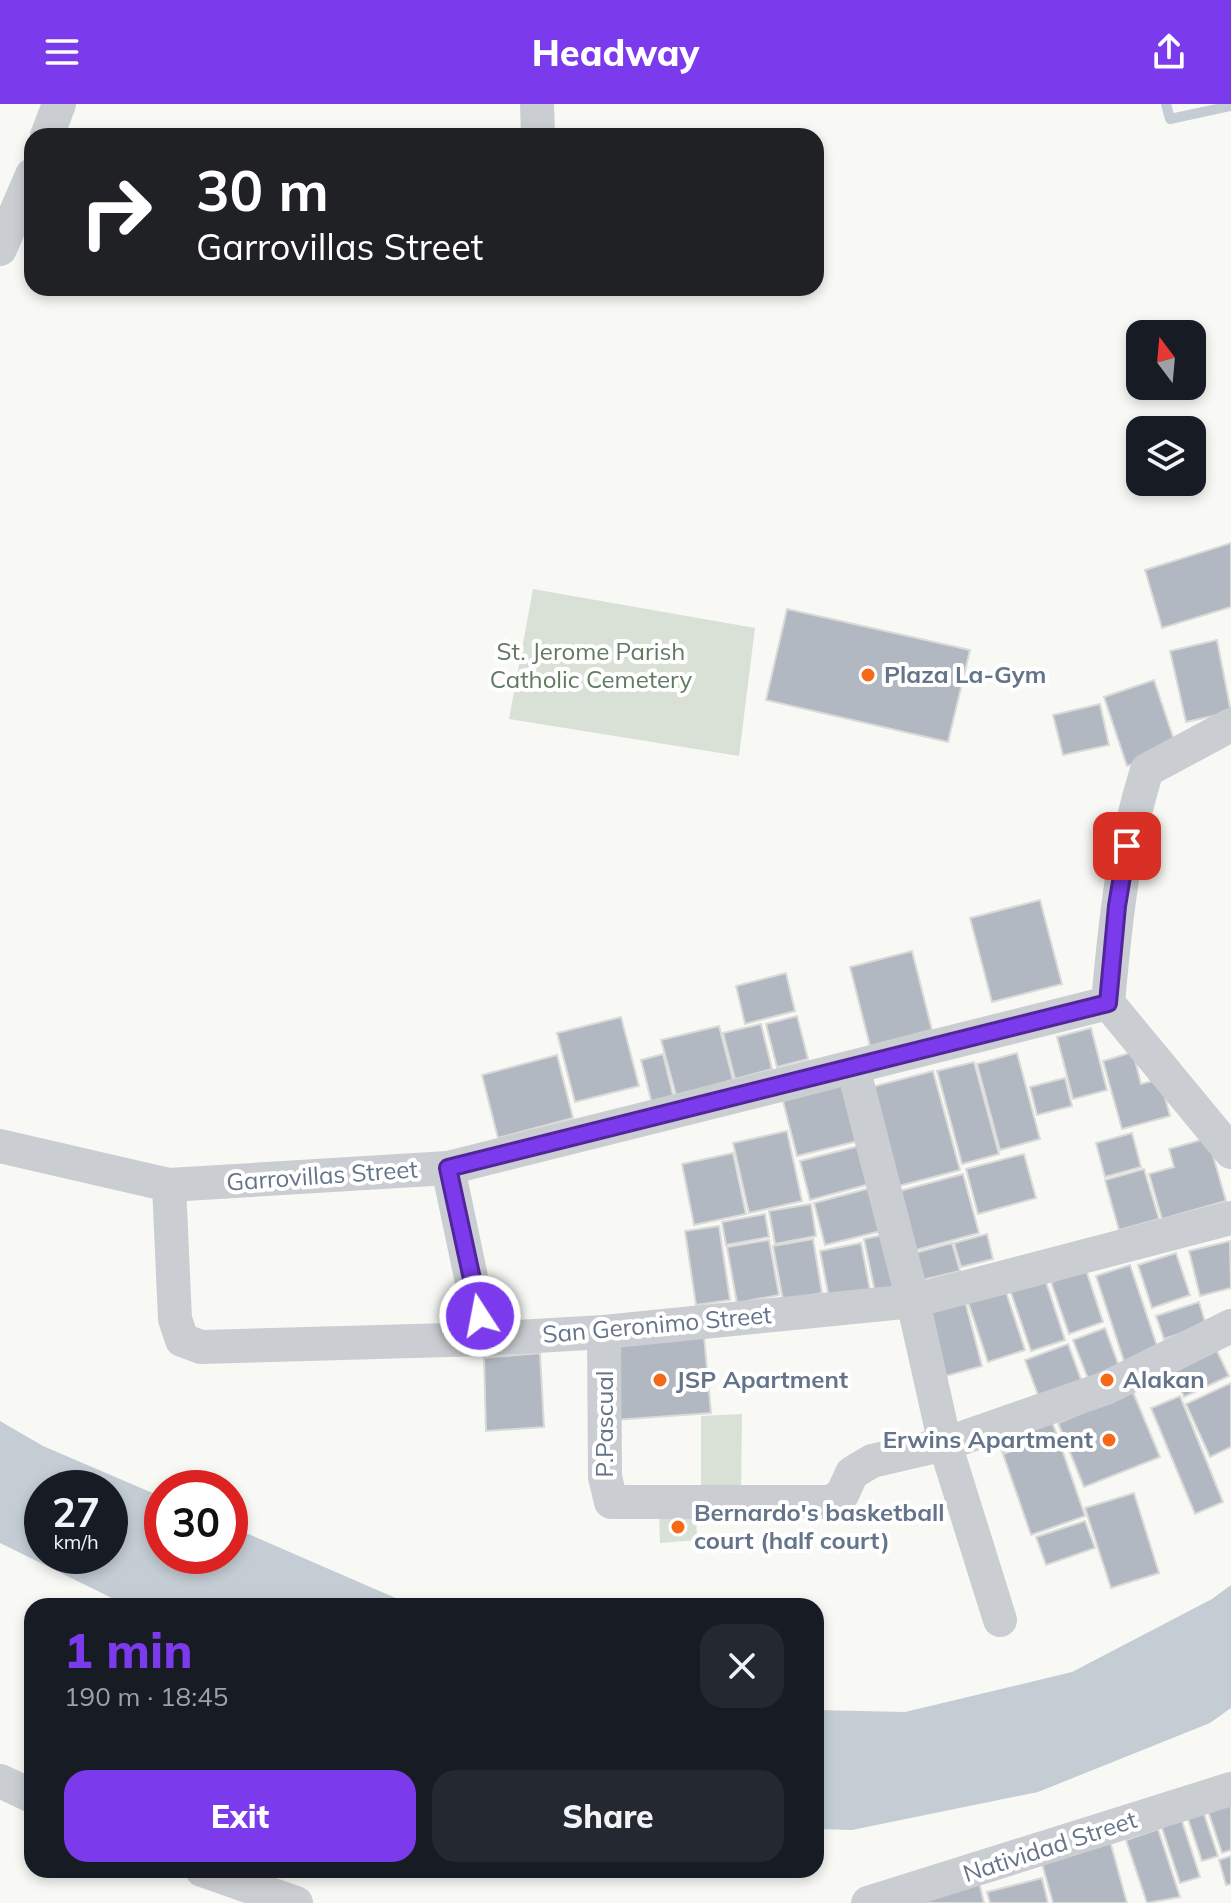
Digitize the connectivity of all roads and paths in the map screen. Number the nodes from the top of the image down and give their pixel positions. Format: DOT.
graph roads {
  1 [pos="59,104"];
  2 [pos="537,104"];
  3 [pos="50,128"];
  4 [pos="538,128"];
  5 [pos="24,194"];
  6 [pos="0,249"];
  7 [pos="1231,725"];
  8 [pos="1108,1003"];
  9 [pos="853,1067"];
  10 [pos="0,1146"];
  11 [pos="1231,1152"];
  12 [pos="448,1168"];
  13 [pos="169,1185"];
  14 [pos="1231,1218"];
  15 [pos="913,1301"];
  16 [pos="1231,1326"];
  17 [pos="604,1332"];
  18 [pos="484,1339"];
  19 [pos="945,1444"];
  20 [pos="1000,1620"];
  21 [pos="0,1781"];
  22 [pos="1231,1789"];
  23 [pos="24,1792"];
  24 [pos="225,1878"];
  25 [pos="296,1903"];
  26 [pos="868,1903"];
  1 -- 3 [label="street"];
  2 -- 4 [label="street"];
  5 -- 6 [label="street"];
  7 -- 8 [label="street"];
  8 -- 9 [label="street, Garrovillas Street"];
  8 -- 11 [label="street"];
  9 -- 12 [label="street, Garrovillas Street"];
  9 -- 15 [label="street"];
  10 -- 13 [label="street, Garrovillas Street"];
  12 -- 13 [label="street, Garrovillas Street"];
  12 -- 18 [label="street"];
  13 -- 18 [label="street, San Geronimo Street"];
  14 -- 15 [label="street, San Geronimo Street"];
  15 -- 17 [label="street, San Geronimo Street"];
  15 -- 19 [label="street"];
  16 -- 19 [label="street"];
  17 -- 18 [label="street, San Geronimo Street"];
  17 -- 19 [label="street, P.Pascual"];
  19 -- 20 [label="street"];
  21 -- 23 [label="street"];
  22 -- 26 [label="street, Natividad Street"];
  24 -- 25 [label="street"];
}
